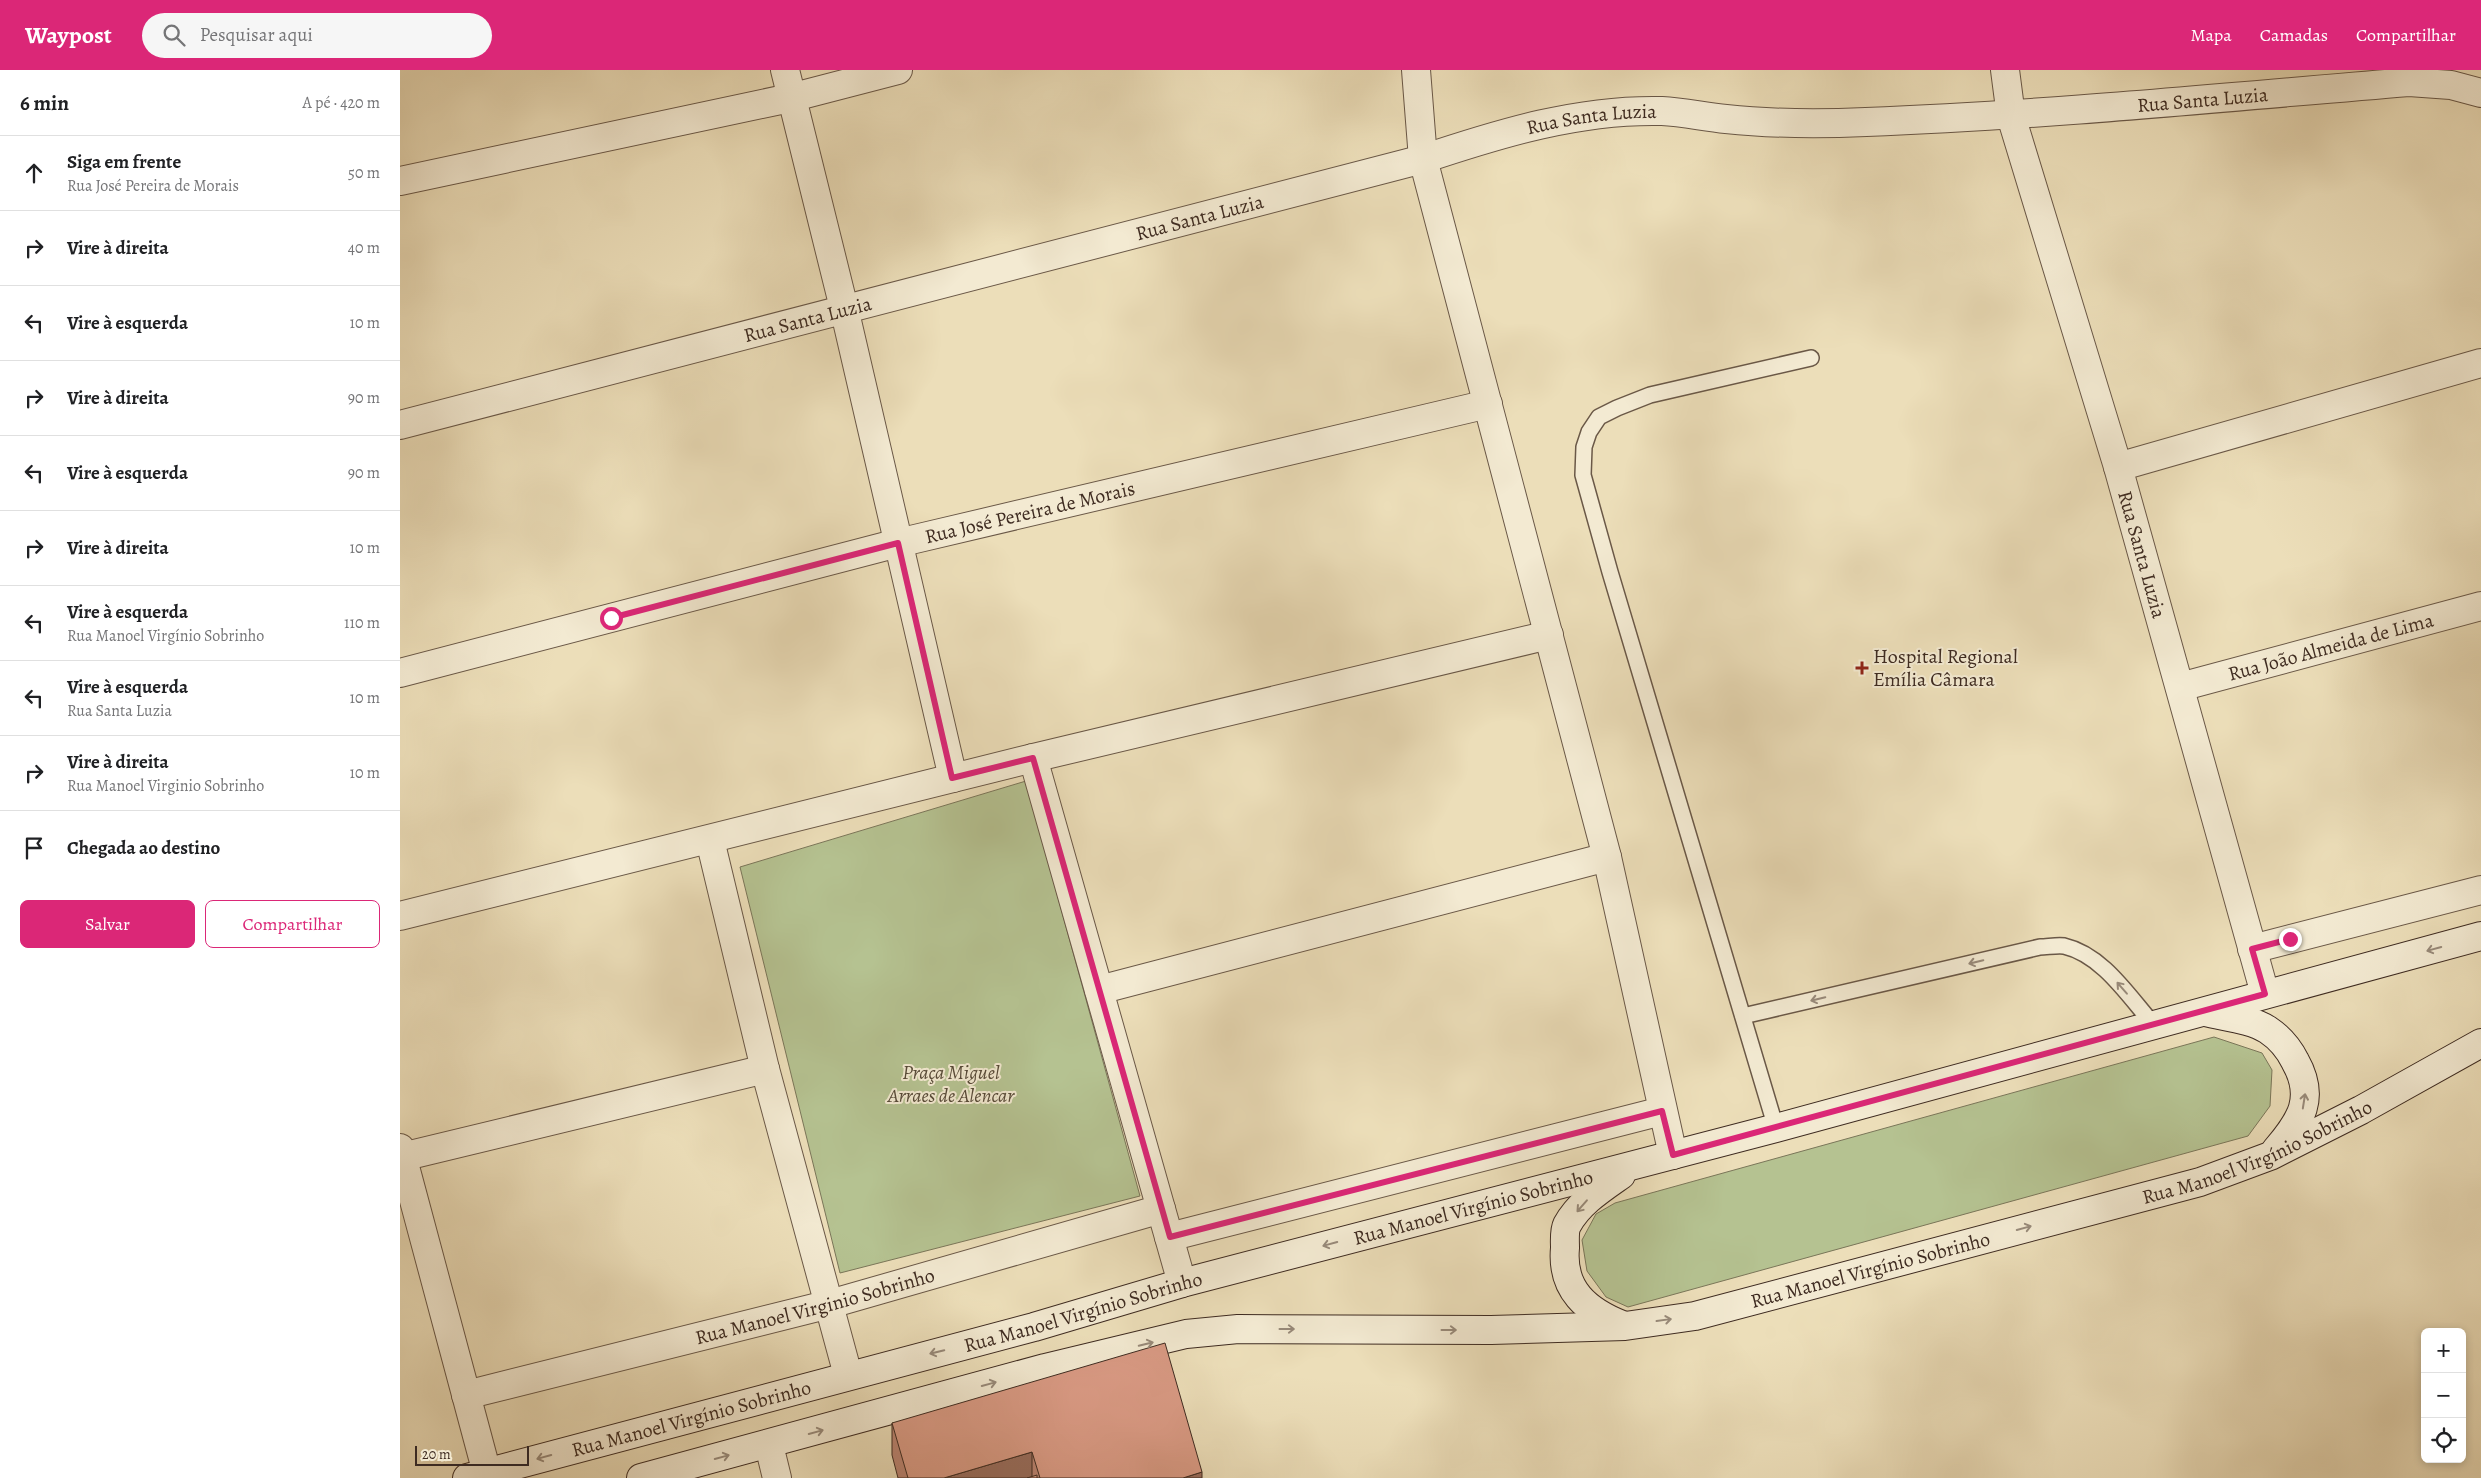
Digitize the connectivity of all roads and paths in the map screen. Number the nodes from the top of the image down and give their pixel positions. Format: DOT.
graph roads {
  1 [pos="785,70"];
  2 [pos="898,70"];
  3 [pos="1416,70"];
  4 [pos="2006,70"];
  5 [pos="2481,93"];
  6 [pos="790,98"];
  7 [pos="2011,116"];
  8 [pos="1423,159"];
  9 [pos="400,180"];
  10 [pos="844,308"];
  11 [pos="1811,358"];
  12 [pos="2481,363"];
  13 [pos="1488,404"];
  14 [pos="400,425"];
  15 [pos="2118,467"];
  16 [pos="898,543"];
  17 [pos="2481,606"];
  18 [pos="1549,635"];
  19 [pos="400,673"];
  20 [pos="2180,687"];
  21 [pos="1033,758"];
  22 [pos="952,778"];
  23 [pos="710,840"];
  24 [pos="1606,857"];
  25 [pos="2481,890"];
  26 [pos="400,916"];
  27 [pos="2481,936"];
  28 [pos="2252,949"];
  29 [pos="1099,990"];
  30 [pos="2265,994"];
  31 [pos="2201,1012"];
  32 [pos="1743,1016"];
  33 [pos="2154,1025"];
  34 [pos="2481,1043"];
  35 [pos="765,1069"];
  36 [pos="1662,1111"];
  37 [pos="1776,1128"];
  38 [pos="401,1152"];
  39 [pos="1673,1155"];
  40 [pos="2270,1156"];
  41 [pos="1634,1166"];
  42 [pos="1161,1209"];
  43 [pos="1170,1237"];
  44 [pos="1182,1283"];
  45 [pos="830,1304"];
  46 [pos="1626,1326"];
  47 [pos="848,1375"];
  48 [pos="466,1395"];
  49 [pos="768,1445"];
  50 [pos="477,1475"];
  51 [pos="641,1478"];
  52 [pos="777,1478"];
  1 -- 6 [label="street"];
  2 -- 6 [label="street"];
  3 -- 8 [label="street"];
  4 -- 7 [label="street, Rua Santa Luzia"];
  5 -- 7 [label="street, Rua Santa Luzia"];
  6 -- 9 [label="street"];
  6 -- 10 [label="street"];
  7 -- 8 [label="street, Rua Santa Luzia"];
  7 -- 15 [label="street, Rua Santa Luzia"];
  8 -- 10 [label="street, Rua Santa Luzia"];
  8 -- 13 [label="street"];
  10 -- 14 [label="street, Rua Santa Luzia"];
  10 -- 16 [label="street"];
  11 -- 32 [label="lane"];
  12 -- 15 [label="street"];
  13 -- 16 [label="street, Rua José Pereira de Morais"];
  13 -- 18 [label="street"];
  15 -- 20 [label="street, Rua Santa Luzia"];
  16 -- 19 [label="street, Rua José Pereira de Morais"];
  16 -- 22 [label="street"];
  17 -- 20 [label="street, Rua João Almeida de Lima"];
  18 -- 21 [label="street"];
  18 -- 24 [label="street"];
  20 -- 28 [label="street, Rua Santa Luzia"];
  21 -- 22 [label="street"];
  21 -- 29 [label="street"];
  22 -- 23 [label="street"];
  23 -- 26 [label="street"];
  23 -- 35 [label="street"];
  24 -- 29 [label="street"];
  24 -- 36 [label="street"];
  25 -- 28 [label="street"];
  27 -- 30 [label="street, Rua Manoel Virgínio Sobrinho, one-way"];
  28 -- 30 [label="street, Rua Santa Luzia"];
  29 -- 42 [label="street"];
  30 -- 31 [label="street, Rua Manoel Virgínio Sobrinho"];
  31 -- 33 [label="street, Rua Manoel Virgínio Sobrinho"];
  40 -- 31 [label="street, one-way"];
  33 -- 32 [label="lane, one-way"];
  32 -- 37 [label="lane"];
  33 -- 37 [label="street, Rua Manoel Virgínio Sobrinho"];
  34 -- 40 [label="street, Rua Manoel Virgínio Sobrinho"];
  35 -- 38 [label="street"];
  35 -- 45 [label="street"];
  36 -- 39 [label="street"];
  36 -- 43 [label="street"];
  37 -- 39 [label="street, Rua Manoel Virgínio Sobrinho"];
  38 -- 48 [label="street"];
  39 -- 41 [label="street, Rua Manoel Virgínio Sobrinho"];
  46 -- 40 [label="street, Rua Manoel Virgínio Sobrinho, one-way"];
  41 -- 44 [label="street, Rua Manoel Virgínio Sobrinho, one-way"];
  41 -- 46 [label="street, one-way"];
  42 -- 43 [label="street"];
  42 -- 45 [label="street, Rua Manoel Virginio Sobrinho"];
  43 -- 44 [label="street"];
  44 -- 47 [label="street, Rua Manoel Virgínio Sobrinho, one-way"];
  45 -- 47 [label="street"];
  45 -- 48 [label="street, Rua Manoel Virginio Sobrinho"];
  49 -- 46 [label="street, Rua Manoel Virgínio Sobrinho, one-way"];
  47 -- 50 [label="street, Rua Manoel Virgínio Sobrinho, one-way"];
  48 -- 50 [label="street"];
  51 -- 49 [label="street, Rua Manoel Virgínio Sobrinho, one-way"];
  49 -- 52 [label="street"];
}
